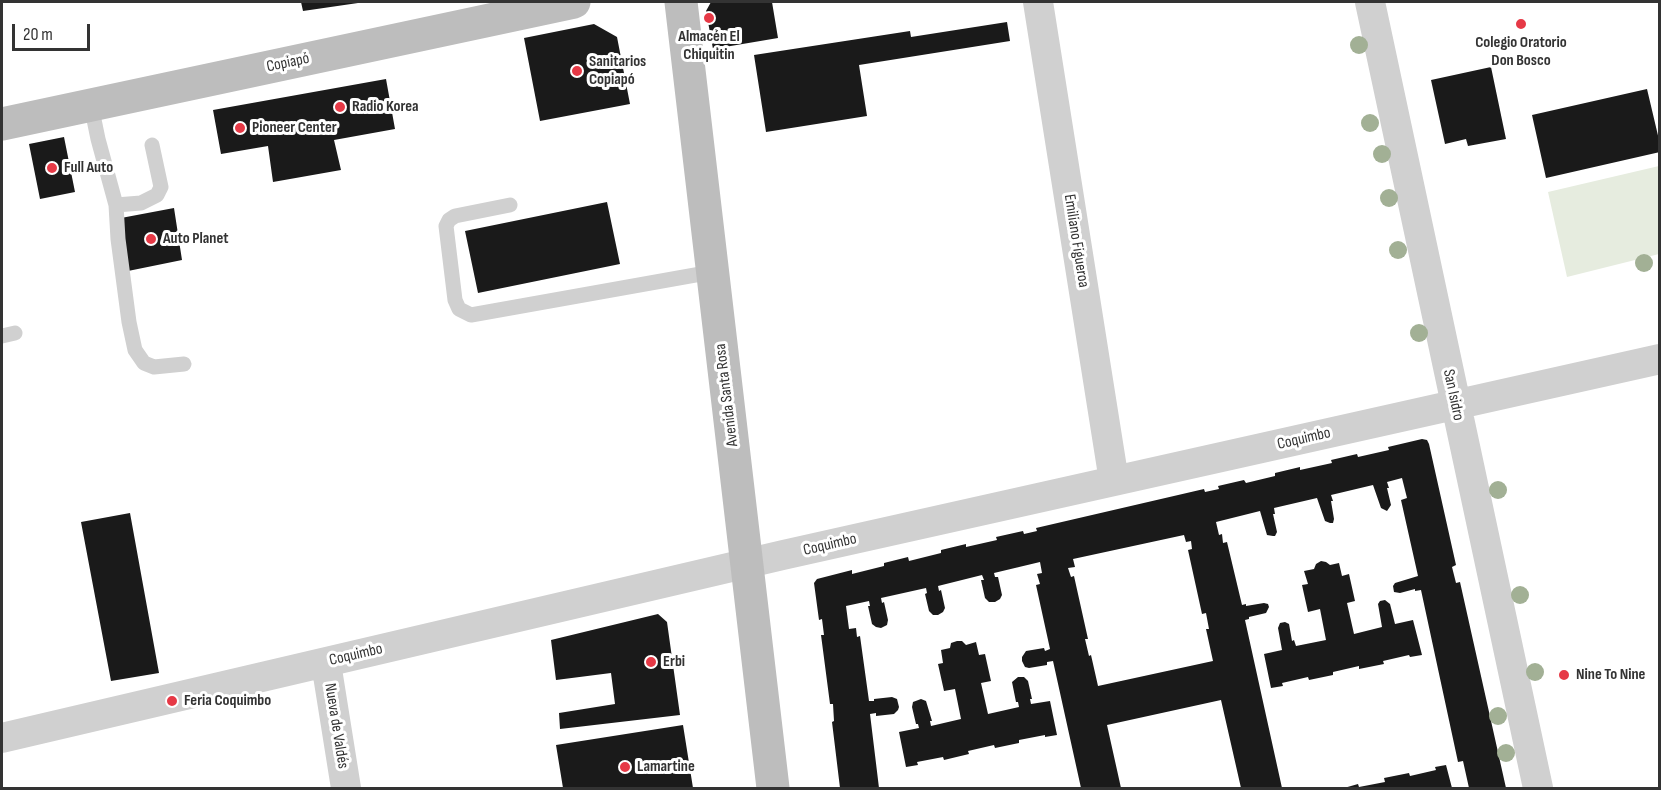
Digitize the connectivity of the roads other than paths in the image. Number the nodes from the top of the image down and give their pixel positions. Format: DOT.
graph roads {
  1 [pos="573,2"];
  2 [pos="681,2"];
  3 [pos="1038,2"];
  4 [pos="1370,2"];
  5 [pos="91,105"];
  6 [pos="2,124"];
  7 [pos="152,145"];
  8 [pos="116,205"];
  9 [pos="510,205"];
  10 [pos="712,272"];
  11 [pos="1659,358"];
  12 [pos="184,364"];
  13 [pos="1455,405"];
  14 [pos="1114,481"];
  15 [pos="746,564"];
  16 [pos="326,663"];
  17 [pos="2,738"];
  18 [pos="346,789"];
  19 [pos="772,789"];
  20 [pos="1538,789"];
  1 -- 5 [label="main road, Copiapó"];
  2 -- 10 [label="main road, Avenida Santa Rosa"];
  3 -- 14 [label="street, Emiliano Figueroa"];
  4 -- 13 [label="street, San Isidro"];
  5 -- 6 [label="main road, Copiapó"];
  5 -- 8 [label="lane"];
  7 -- 8 [label="lane"];
  8 -- 12 [label="lane"];
  9 -- 10 [label="lane"];
  10 -- 15 [label="main road, Avenida Santa Rosa"];
  11 -- 13 [label="street, Coquimbo"];
  13 -- 14 [label="street, Coquimbo"];
  13 -- 20 [label="street, San Isidro"];
  14 -- 15 [label="street, Coquimbo"];
  15 -- 16 [label="street, Coquimbo"];
  15 -- 19 [label="main road, Avenida Santa Rosa"];
  16 -- 17 [label="street, Coquimbo"];
  16 -- 18 [label="street, Nueva de Valdés"];
}
